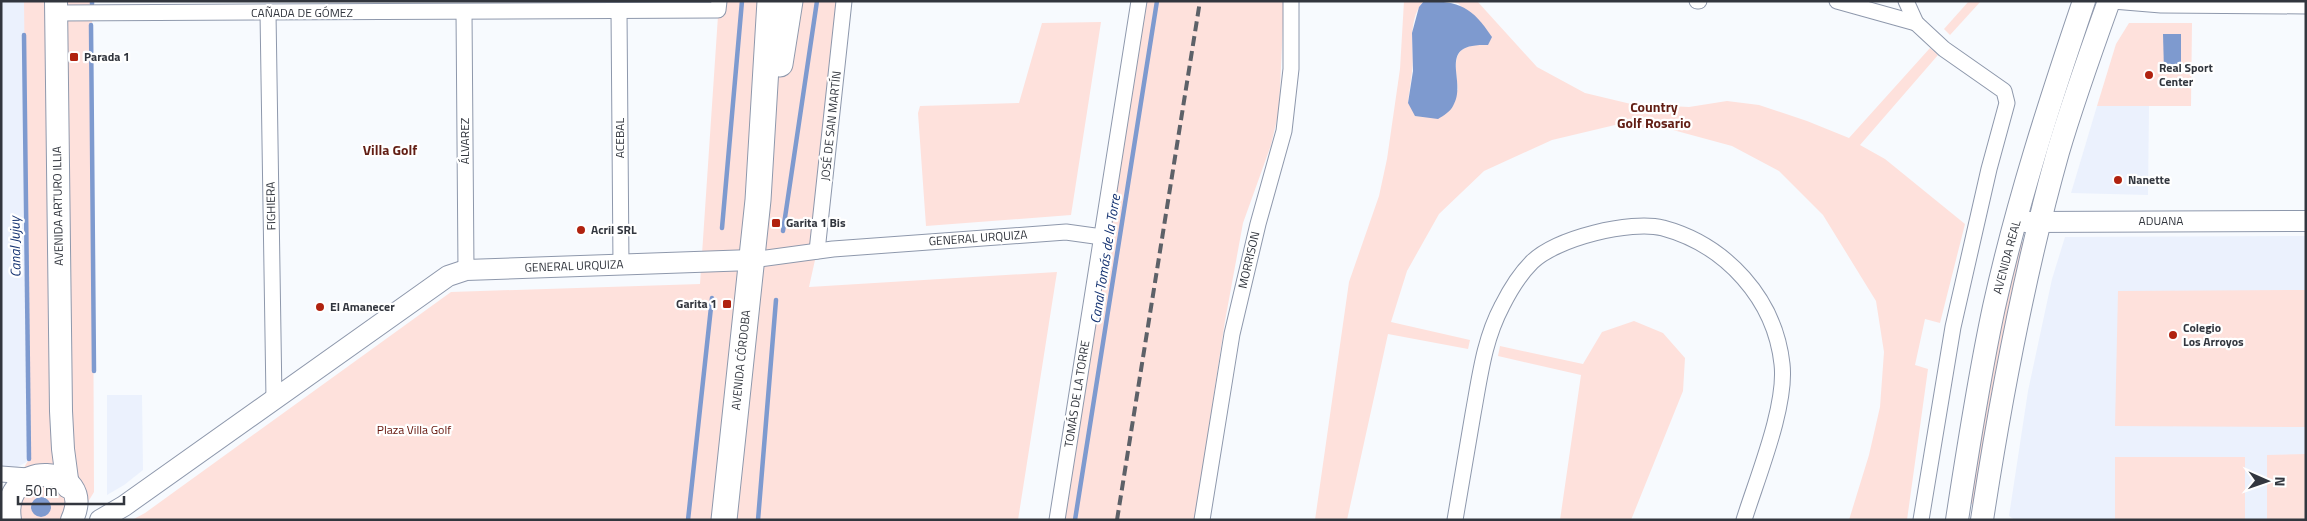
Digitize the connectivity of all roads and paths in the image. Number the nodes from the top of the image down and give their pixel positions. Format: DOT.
graph roads {
  1 [pos="719,1"];
  2 [pos="770,1"];
  3 [pos="790,1"];
  4 [pos="844,1"];
  5 [pos="1139,1"];
  6 [pos="1292,1"];
  7 [pos="1836,1"];
  8 [pos="1906,1"];
  9 [pos="2084,1"];
  10 [pos="2111,1"];
  11 [pos="2306,6"];
  12 [pos="56,7"];
  13 [pos="619,10"];
  14 [pos="464,12"];
  15 [pos="268,13"];
  16 [pos="1916,23"];
  17 [pos="758,200"];
  18 [pos="2306,221"];
  19 [pos="2016,222"];
  20 [pos="2040,222"];
  21 [pos="1102,236"];
  22 [pos="817,251"];
  23 [pos="752,260"];
  24 [pos="621,265"];
  25 [pos="466,270"];
  26 [pos="274,399"];
  27 [pos="61,411"];
  28 [pos="1,474"];
  29 [pos="31,475"];
  30 [pos="70,490"];
  31 [pos="121,508"];
  32 [pos="7,513"];
  33 [pos="72,520"];
  34 [pos="100,520"];
  35 [pos="724,520"];
  36 [pos="1057,520"];
  37 [pos="1202,520"];
  38 [pos="1455,520"];
  39 [pos="1744,520"];
  40 [pos="1921,520"];
  41 [pos="1957,520"];
  42 [pos="1982,520"];
  1 -- 13 [label="street, CAÑADA DE GÓMEZ"];
  2 -- 17 [label="main road, AVENIDA CÓRDOBA"];
  3 -- 17 [label="main road, AVENIDA CÓRDOBA"];
  4 -- 22 [label="street, JOSÉ DE SAN MARTÍN"];
  5 -- 21 [label="street, TOMÁS DE LA TORRE"];
  6 -- 37 [label="street, MORRISON"];
  7 -- 16 [label="street"];
  8 -- 16 [label="street"];
  9 -- 19 [label="main road, AVENIDA REAL"];
  10 -- 11 [label="street"];
  10 -- 20 [label="main road, AVENIDA REAL"];
  12 -- 15 [label="street, CAÑADA DE GÓMEZ"];
  12 -- 27 [label="main road, AVENIDA ARTURO ILLIA"];
  13 -- 14 [label="street, CAÑADA DE GÓMEZ"];
  13 -- 24 [label="street, ACEBAL"];
  14 -- 15 [label="street, CAÑADA DE GÓMEZ"];
  14 -- 25 [label="street, ÁLVAREZ"];
  15 -- 26 [label="street, FIGHIERA"];
  16 -- 40 [label="street"];
  17 -- 23 [label="main road, AVENIDA CÓRDOBA"];
  18 -- 20 [label="street, ADUANA"];
  19 -- 20 [label="street, ADUANA"];
  19 -- 41 [label="main road, AVENIDA REAL"];
  20 -- 42 [label="main road, AVENIDA REAL"];
  21 -- 22 [label="street, GENERAL URQUIZA"];
  21 -- 36 [label="street, TOMÁS DE LA TORRE"];
  22 -- 23 [label="street, GENERAL URQUIZA"];
  23 -- 24 [label="street, GENERAL URQUIZA"];
  23 -- 35 [label="main road, AVENIDA CÓRDOBA"];
  24 -- 25 [label="street, GENERAL URQUIZA"];
  25 -- 26 [label="street, GENERAL URQUIZA"];
  26 -- 31 [label="street, GENERAL URQUIZA"];
  27 -- 29 [label="main road, AVENIDA ARTURO ILLIA"];
  27 -- 30 [label="main road, AVENIDA ARTURO ILLIA"];
  28 -- 29 [label="street"];
  29 -- 30 [label="main road"];
  29 -- 32 [label="main road, AVENIDA ARTURO ILLIA"];
  30 -- 31 [label="street"];
  30 -- 33 [label="main road, AVENIDA ARTURO ILLIA"];
  31 -- 34 [label="street, GENERAL URQUIZA"];
  38 -- 39 [label="street"];
}
